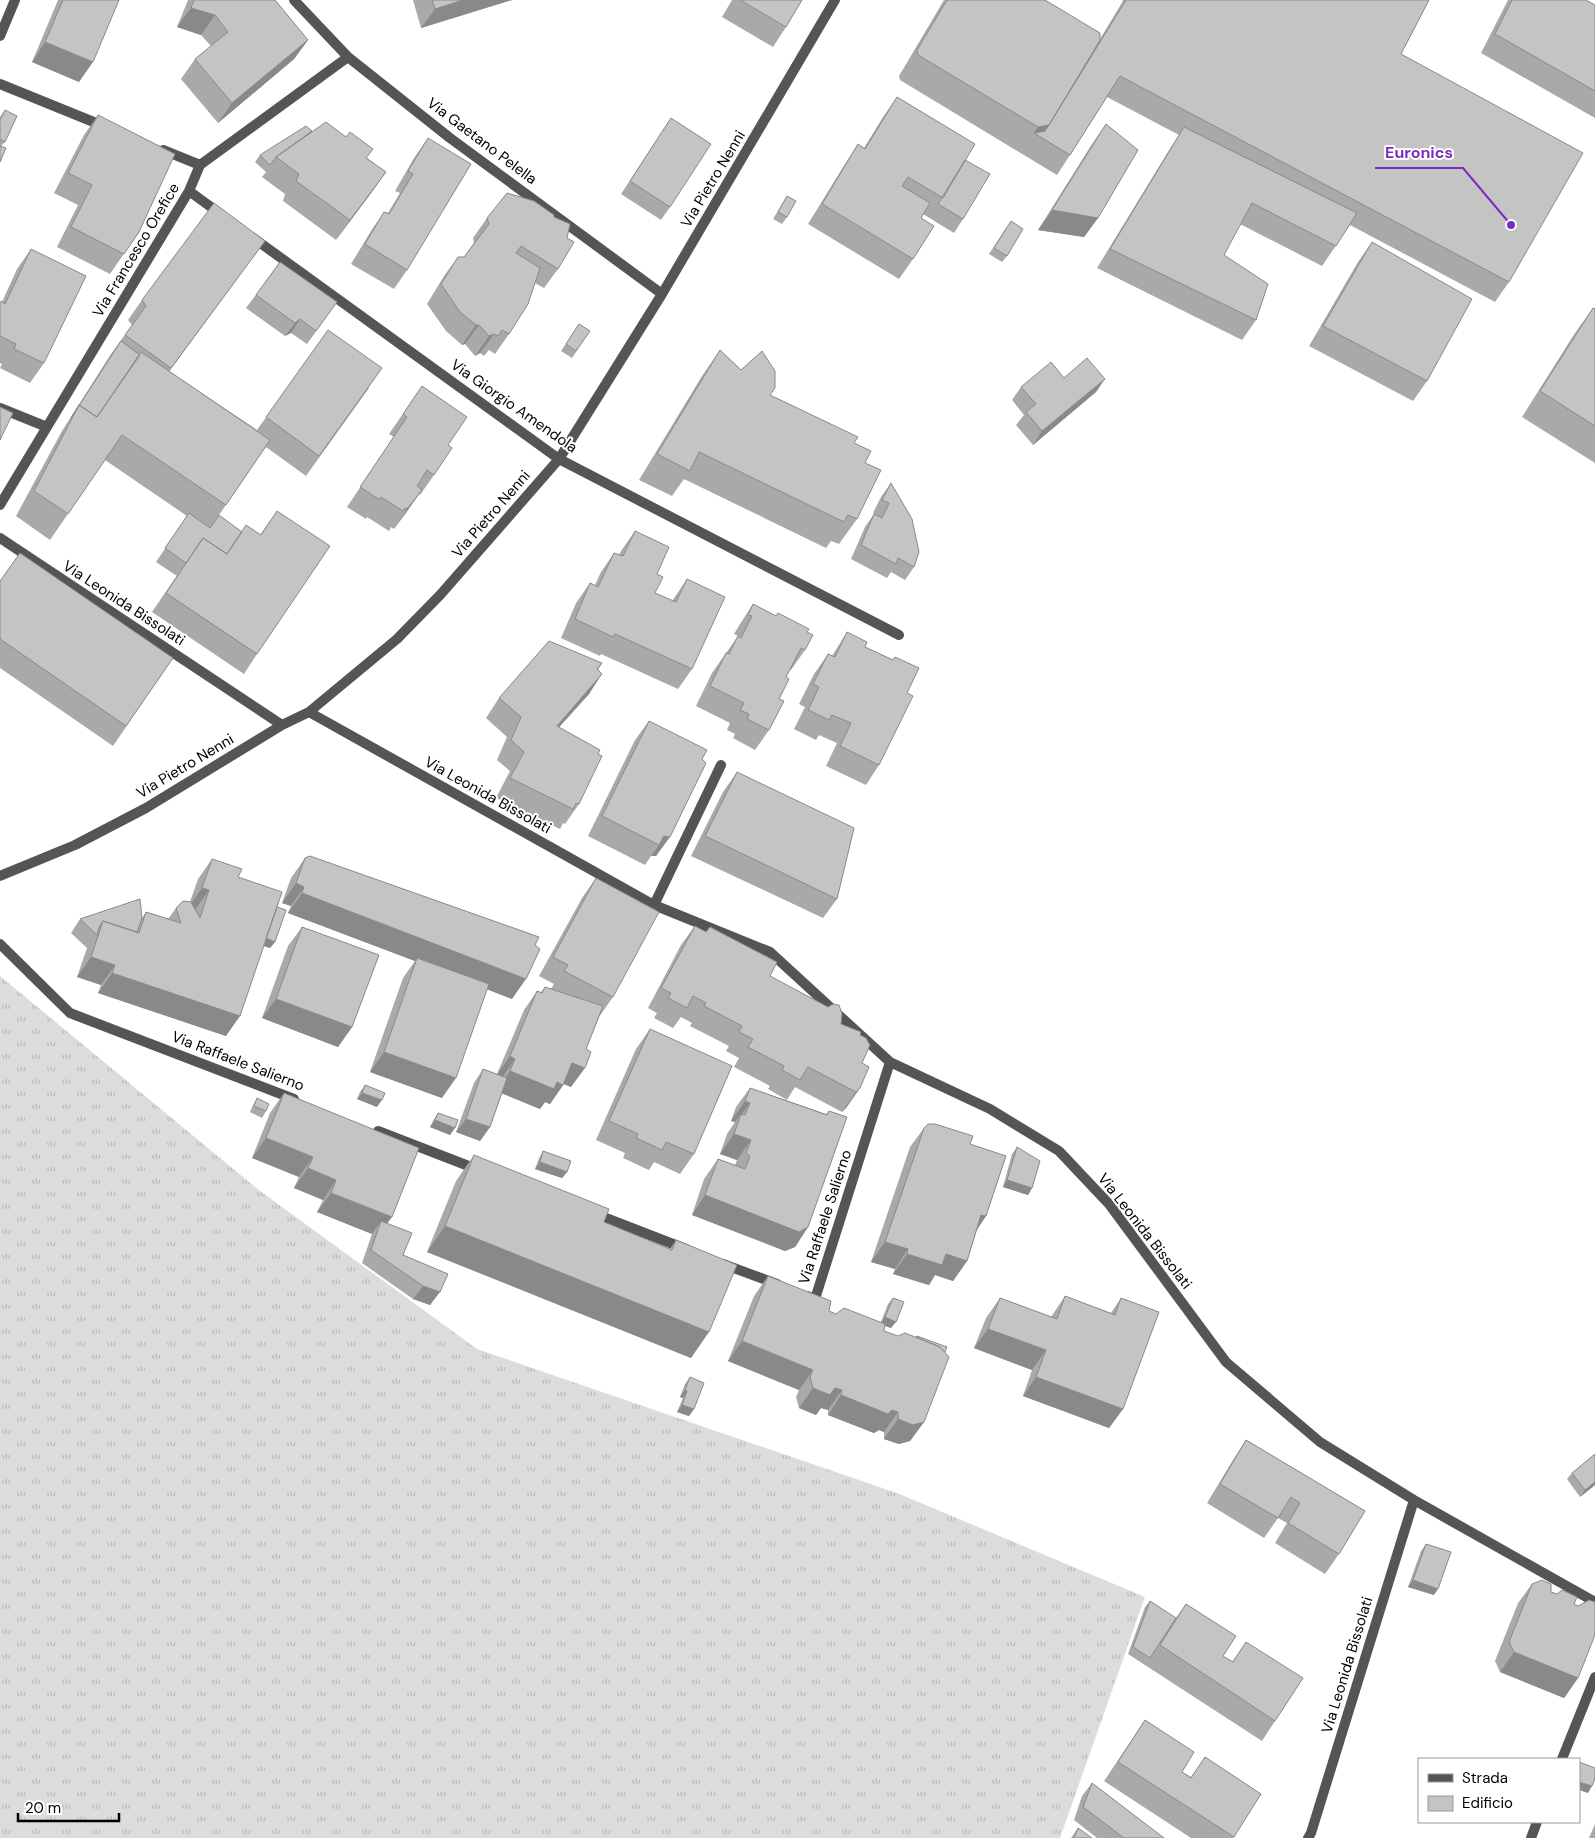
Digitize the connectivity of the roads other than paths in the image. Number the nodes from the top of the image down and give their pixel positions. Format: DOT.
graph roads {
  1 [pos="15,0"];
  2 [pos="294,0"];
  3 [pos="835,0"];
  4 [pos="0,36"];
  5 [pos="348,57"];
  6 [pos="0,84"];
  7 [pos="118,132"];
  8 [pos="154,147"];
  9 [pos="200,165"];
  10 [pos="189,191"];
  11 [pos="230,220"];
  12 [pos="246,232"];
  13 [pos="662,294"];
  14 [pos="0,408"];
  15 [pos="47,427"];
  16 [pos="559,459"];
  17 [pos="0,505"];
  18 [pos="0,538"];
  19 [pos="899,635"];
  20 [pos="308,712"];
  21 [pos="282,725"];
  22 [pos="721,765"];
  23 [pos="0,876"];
  24 [pos="654,905"];
  25 [pos="0,944"];
  26 [pos="890,1062"];
  27 [pos="303,1102"];
  28 [pos="368,1127"];
  29 [pos="489,1174"];
  30 [pos="582,1210"];
  31 [pos="694,1252"];
  32 [pos="713,1260"];
  33 [pos="1414,1500"];
  34 [pos="1595,1602"];
  35 [pos="1595,1677"];
  36 [pos="1562,1758"];
  37 [pos="1537,1823"];
  38 [pos="1308,1838"];
  39 [pos="1531,1838"];
  1 -- 4 [label="street"];
  2 -- 5 [label="street, Via Gaetano Pelella"];
  3 -- 13 [label="street, Via Pietro Nenni"];
  5 -- 9 [label="street"];
  5 -- 13 [label="street, Via Gaetano Pelella"];
  6 -- 7 [label="street"];
  8 -- 9 [label="street"];
  9 -- 10 [label="street, Via Francesco Orefice"];
  10 -- 11 [label="street"];
  10 -- 15 [label="street, Via Francesco Orefice"];
  12 -- 16 [label="street, Via Giorgio Amendola"];
  13 -- 16 [label="street, Via Pietro Nenni"];
  14 -- 15 [label="street"];
  15 -- 17 [label="street, Via Francesco Orefice"];
  16 -- 19 [label="street, Via Giorgio Amendola"];
  16 -- 20 [label="street, Via Pietro Nenni"];
  18 -- 21 [label="street, Via Leonida Bissolati"];
  20 -- 21 [label="street, Via Pietro Nenni"];
  20 -- 24 [label="street, Via Leonida Bissolati"];
  21 -- 23 [label="street, Via Pietro Nenni"];
  22 -- 24 [label="street"];
  24 -- 26 [label="street, Via Leonida Bissolati"];
  25 -- 27 [label="street, Via Raffaele Salierno"];
  26 -- 32 [label="street, Via Raffaele Salierno"];
  26 -- 33 [label="street, Via Leonida Bissolati"];
  28 -- 29 [label="street"];
  30 -- 31 [label="street"];
  33 -- 34 [label="street, Via Leonida Bissolati"];
  33 -- 38 [label="street, Via Leonida Bissolati"];
  35 -- 36 [label="street"];
  37 -- 39 [label="street"];
}
